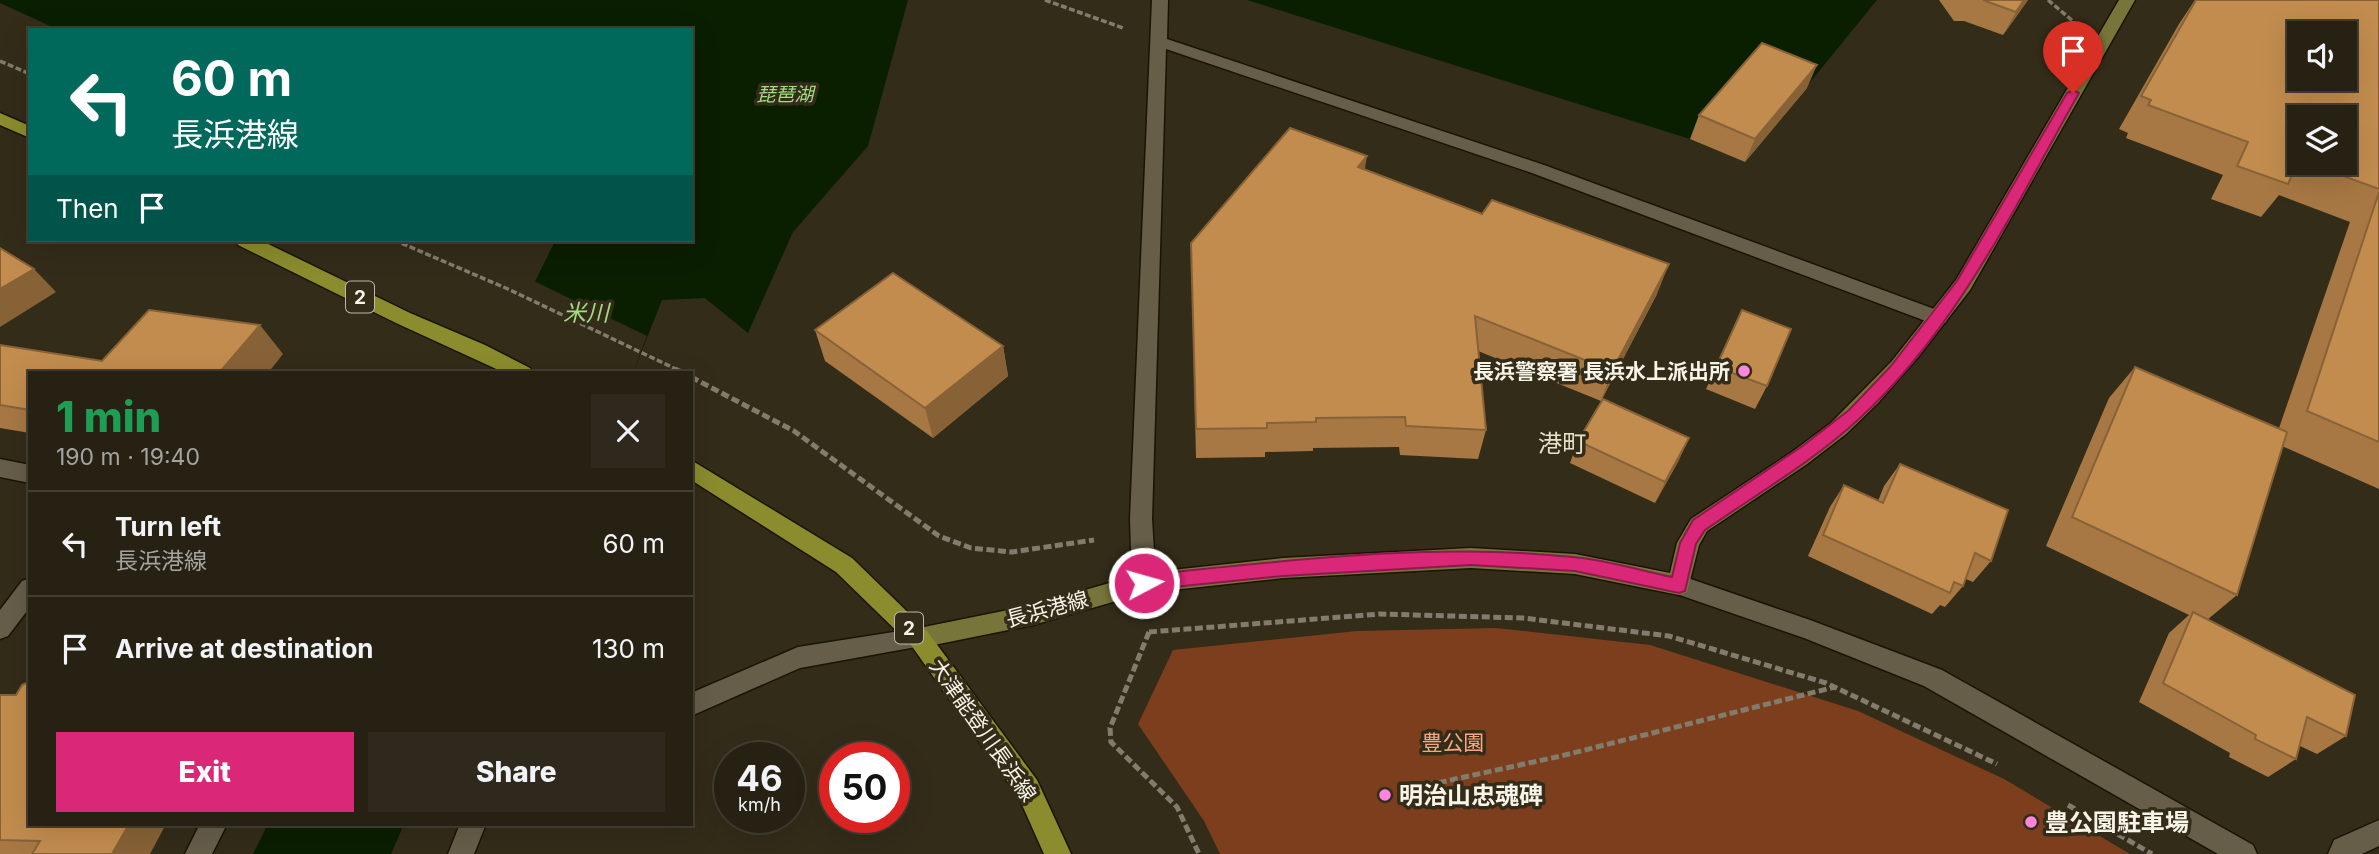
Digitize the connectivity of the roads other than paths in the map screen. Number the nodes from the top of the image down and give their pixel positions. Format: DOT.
graph roads {
  1 [pos="1160,0"];
  2 [pos="2127,0"];
  3 [pos="1157,41"];
  4 [pos="0,118"];
  5 [pos="28,132"];
  6 [pos="249,242"];
  7 [pos="1938,318"];
  8 [pos="519,371"];
  9 [pos="0,468"];
  10 [pos="693,470"];
  11 [pos="28,474"];
  12 [pos="1144,583"];
  13 [pos="1679,585"];
  14 [pos="28,591"];
  15 [pos="0,629"];
  16 [pos="919,638"];
  17 [pos="693,704"];
  18 [pos="213,826"];
  19 [pos="472,826"];
  20 [pos="2379,833"];
  21 [pos="198,854"];
  22 [pos="461,854"];
  23 [pos="1058,854"];
  24 [pos="2244,854"];
  25 [pos="2341,854"];
  1 -- 3 [label="street"];
  2 -- 7 [label="main road"];
  3 -- 7 [label="street"];
  3 -- 12 [label="street"];
  4 -- 5 [label="main road"];
  6 -- 8 [label="main road, 2"];
  7 -- 13 [label="main road"];
  9 -- 11 [label="street"];
  10 -- 16 [label="main road, 大津能登川長浜線 / 2"];
  12 -- 13 [label="main road, 長浜港線"];
  12 -- 16 [label="main road, 長浜港線"];
  13 -- 24 [label="street"];
  14 -- 15 [label="street"];
  16 -- 17 [label="street"];
  16 -- 23 [label="main road, 大津能登川長浜線 / 2"];
  18 -- 21 [label="street"];
  19 -- 22 [label="street"];
  20 -- 25 [label="street"];
}
